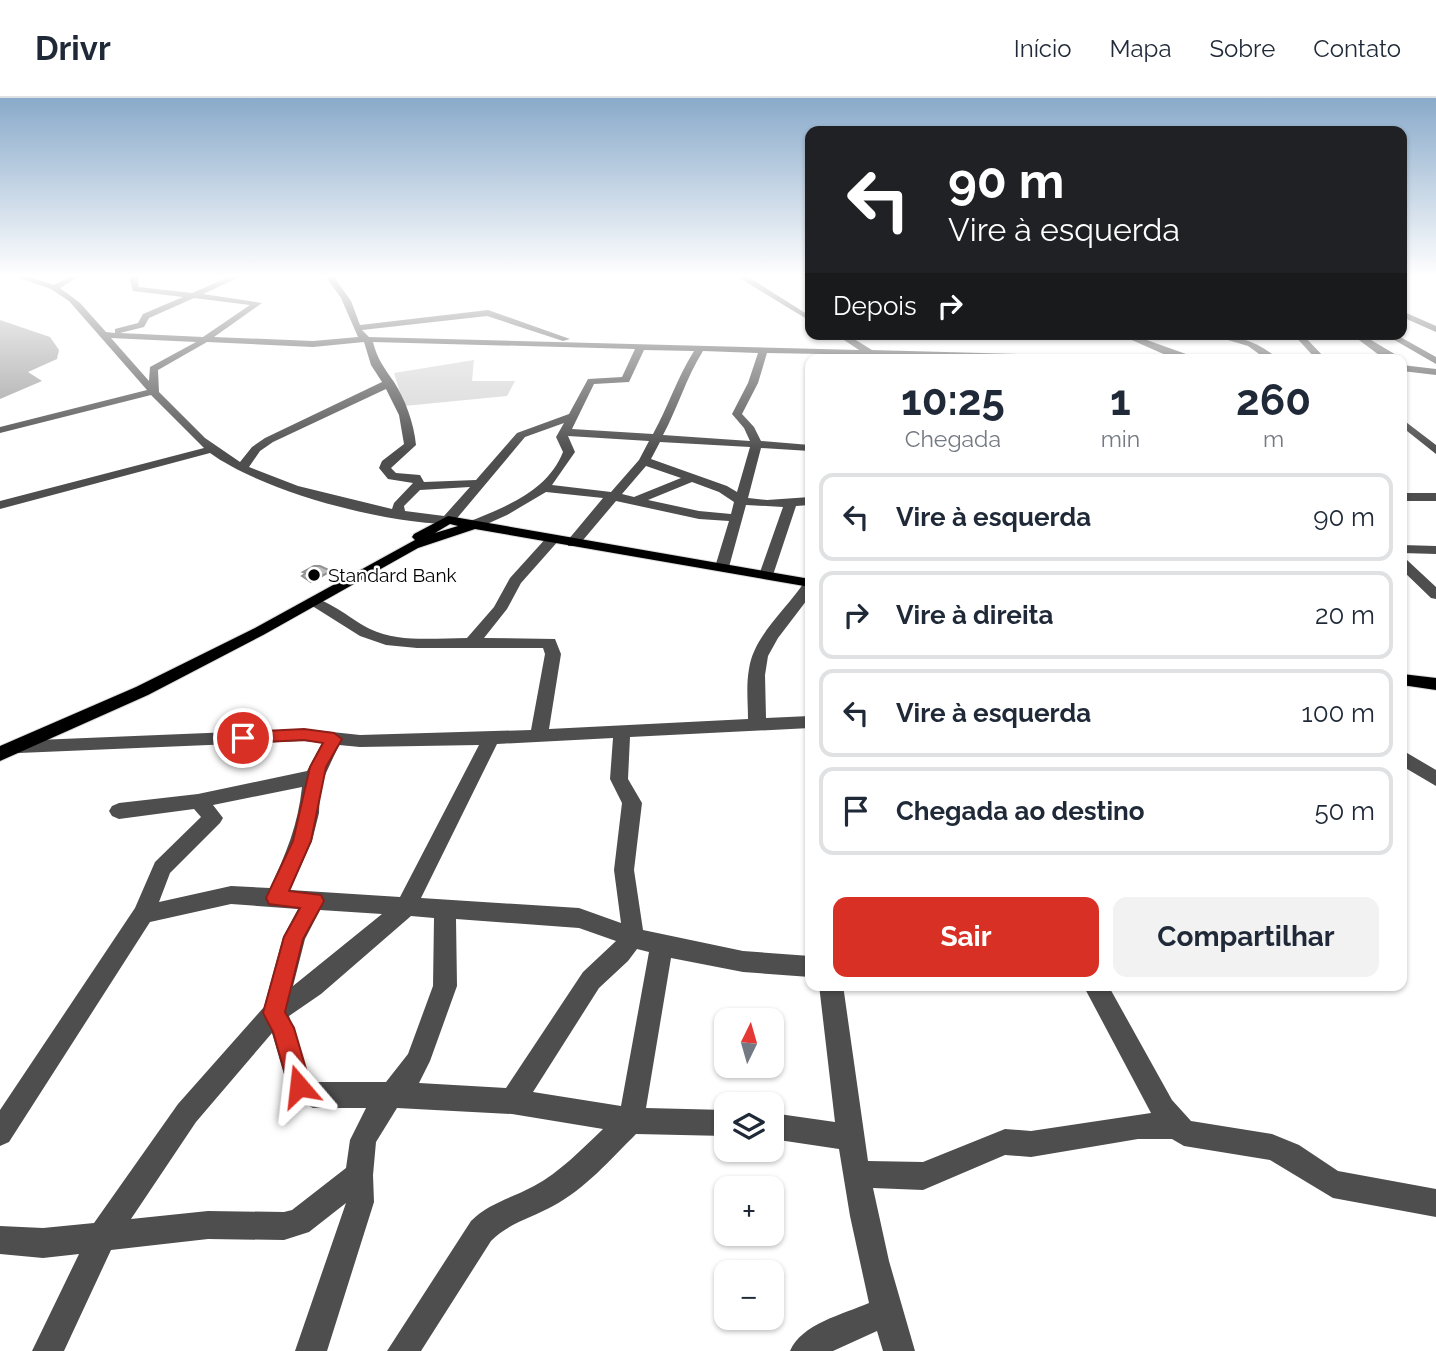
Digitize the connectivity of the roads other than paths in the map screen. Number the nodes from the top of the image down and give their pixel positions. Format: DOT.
graph roads {
  1 [pos="107,335"];
  2 [pos="111,335"];
  3 [pos="211,335"];
  4 [pos="362,335"];
  5 [pos="555,335"];
  6 [pos="205,339"];
  7 [pos="368,340"];
  8 [pos="846,340"];
  9 [pos="1137,340"];
  10 [pos="1235,340"];
  11 [pos="1303,340"];
  12 [pos="1364,340"];
  13 [pos="1398,341"];
  14 [pos="586,346"];
  15 [pos="640,349"];
  16 [pos="1436,349"];
  17 [pos="699,350"];
  18 [pos="764,350"];
  19 [pos="846,354"];
  20 [pos="866,354"];
  21 [pos="1171,354"];
  22 [pos="1266,354"];
  23 [pos="1316,354"];
  24 [pos="1385,354"];
  25 [pos="1436,361"];
  26 [pos="1407,362"];
  27 [pos="1407,368"];
  28 [pos="1422,368"];
  29 [pos="1436,372"];
  30 [pos="389,382"];
  31 [pos="155,391"];
  32 [pos="573,416"];
  33 [pos="1407,426"];
  34 [pos="0,430"];
  35 [pos="564,432"];
  36 [pos="656,438"];
  37 [pos="757,444"];
  38 [pos="805,448"];
  39 [pos="212,449"];
  40 [pos="1436,451"];
  41 [pos="644,461"];
  42 [pos="243,467"];
  43 [pos="692,478"];
  44 [pos="480,483"];
  45 [pos="418,486"];
  46 [pos="545,488"];
  47 [pos="615,497"];
  48 [pos="1407,497"];
  49 [pos="1436,498"];
  50 [pos="635,501"];
  51 [pos="742,501"];
  52 [pos="805,502"];
  53 [pos="791,503"];
  54 [pos="0,505"];
  55 [pos="400,515"];
  56 [pos="738,518"];
  57 [pos="445,520"];
  58 [pos="473,524"];
  59 [pos="553,539"];
  60 [pos="573,543"];
  61 [pos="413,545"];
  62 [pos="1407,549"];
  63 [pos="1436,550"];
  64 [pos="722,567"];
  65 [pos="1407,567"];
  66 [pos="766,575"];
  67 [pos="805,583"];
  68 [pos="1432,588"];
  69 [pos="805,595"];
  70 [pos="313,602"];
  71 [pos="471,643"];
  72 [pos="1407,681"];
  73 [pos="1436,684"];
  74 [pos="805,722"];
  75 [pos="757,723"];
  76 [pos="622,732"];
  77 [pos="539,736"];
  78 [pos="491,738"];
  79 [pos="334,739"];
  80 [pos="19,746"];
  81 [pos="0,754"];
  82 [pos="1407,761"];
  83 [pos="314,777"];
  84 [pos="1432,781"];
  85 [pos="198,801"];
  86 [pos="118,811"];
  87 [pos="276,898"];
  88 [pos="314,901"];
  89 [pos="405,908"];
  90 [pos="444,911"];
  91 [pos="144,913"];
  92 [pos="632,937"];
  93 [pos="662,944"];
  94 [pos="805,966"];
  95 [pos="832,991"];
  96 [pos="1099,991"];
  97 [pos="274,1013"];
  98 [pos="392,1095"];
  99 [pos="512,1101"];
  100 [pos="631,1121"];
  101 [pos="714,1123"];
  102 [pos="1175,1126"];
  103 [pos="784,1128"];
  104 [pos="0,1133"];
  105 [pos="850,1137"];
  106 [pos="857,1174"];
  107 [pos="359,1175"];
  108 [pos="1436,1203"];
  109 [pos="102,1237"];
  110 [pos="0,1240"];
  111 [pos="886,1311"];
  112 [pos="48,1351"];
  113 [pos="311,1351"];
  114 [pos="403,1351"];
  115 [pos="806,1351"];
  116 [pos="899,1351"];
  1 -- 31 [label="street"];
  2 -- 6 [label="street"];
  3 -- 6 [label="street"];
  4 -- 7 [label="street"];
  5 -- 14 [label="street"];
  6 -- 7 [label="street"];
  6 -- 31 [label="street"];
  7 -- 14 [label="street"];
  7 -- 30 [label="street"];
  8 -- 20 [label="street"];
  9 -- 21 [label="street"];
  10 -- 22 [label="street"];
  11 -- 23 [label="street"];
  12 -- 24 [label="street"];
  13 -- 16 [label="street"];
  13 -- 25 [label="street"];
  14 -- 15 [label="street"];
  15 -- 17 [label="street"];
  15 -- 32 [label="street"];
  17 -- 18 [label="street"];
  17 -- 36 [label="street"];
  18 -- 19 [label="street"];
  18 -- 37 [label="street"];
  26 -- 28 [label="street"];
  27 -- 28 [label="street"];
  28 -- 29 [label="street"];
  30 -- 42 [label="street"];
  30 -- 45 [label="street"];
  31 -- 34 [label="street"];
  31 -- 39 [label="street"];
  32 -- 35 [label="street"];
  32 -- 44 [label="street"];
  33 -- 40 [label="street"];
  35 -- 36 [label="street"];
  35 -- 46 [label="street"];
  36 -- 37 [label="street"];
  36 -- 41 [label="street"];
  37 -- 38 [label="street"];
  37 -- 51 [label="street"];
  39 -- 42 [label="street"];
  39 -- 54 [label="street"];
  41 -- 43 [label="street"];
  41 -- 47 [label="street"];
  42 -- 55 [label="street"];
  43 -- 50 [label="street"];
  43 -- 51 [label="street"];
  44 -- 45 [label="street"];
  44 -- 57 [label="street"];
  45 -- 55 [label="street"];
  46 -- 47 [label="street"];
  46 -- 58 [label="street"];
  47 -- 50 [label="street"];
  47 -- 60 [label="street"];
  48 -- 49 [label="street"];
  50 -- 56 [label="street"];
  51 -- 53 [label="street"];
  51 -- 56 [label="street"];
  52 -- 53 [label="street"];
  53 -- 66 [label="street"];
  55 -- 57 [label="street"];
  56 -- 64 [label="street"];
  57 -- 58 [label="main road"];
  57 -- 61 [label="main road"];
  58 -- 59 [label="main road"];
  58 -- 61 [label="main road"];
  59 -- 60 [label="main road"];
  59 -- 71 [label="street"];
  60 -- 64 [label="main road"];
  61 -- 70 [label="main road"];
  62 -- 63 [label="street"];
  64 -- 66 [label="main road"];
  65 -- 68 [label="street"];
  66 -- 67 [label="main road"];
  69 -- 75 [label="street"];
  70 -- 71 [label="street"];
  70 -- 80 [label="main road"];
  71 -- 77 [label="street"];
  72 -- 73 [label="main road"];
  74 -- 75 [label="street"];
  75 -- 76 [label="street"];
  76 -- 77 [label="street"];
  76 -- 92 [label="street"];
  77 -- 78 [label="street"];
  78 -- 79 [label="street"];
  78 -- 89 [label="street"];
  79 -- 80 [label="street"];
  79 -- 83 [label="street"];
  80 -- 81 [label="main road"];
  82 -- 84 [label="street"];
  83 -- 85 [label="street"];
  83 -- 87 [label="street"];
  85 -- 86 [label="street"];
  85 -- 91 [label="street"];
  87 -- 88 [label="street"];
  87 -- 91 [label="street"];
  88 -- 89 [label="street"];
  88 -- 97 [label="street"];
  89 -- 90 [label="street"];
  89 -- 97 [label="street"];
  90 -- 92 [label="street"];
  90 -- 98 [label="street"];
  91 -- 104 [label="street"];
  92 -- 93 [label="street"];
  92 -- 99 [label="street"];
  93 -- 94 [label="street"];
  93 -- 100 [label="street"];
  95 -- 105 [label="street"];
  96 -- 102 [label="street"];
  97 -- 98 [label="street"];
  97 -- 109 [label="street"];
  98 -- 99 [label="street"];
  98 -- 107 [label="street"];
  99 -- 100 [label="street"];
  100 -- 101 [label="street"];
  100 -- 114 [label="street"];
  102 -- 106 [label="street"];
  102 -- 108 [label="street"];
  103 -- 105 [label="street"];
  105 -- 106 [label="street"];
  106 -- 111 [label="street"];
  107 -- 109 [label="street"];
  107 -- 113 [label="street"];
  109 -- 110 [label="street"];
  109 -- 112 [label="street"];
  111 -- 115 [label="street"];
  111 -- 116 [label="street"];
}
